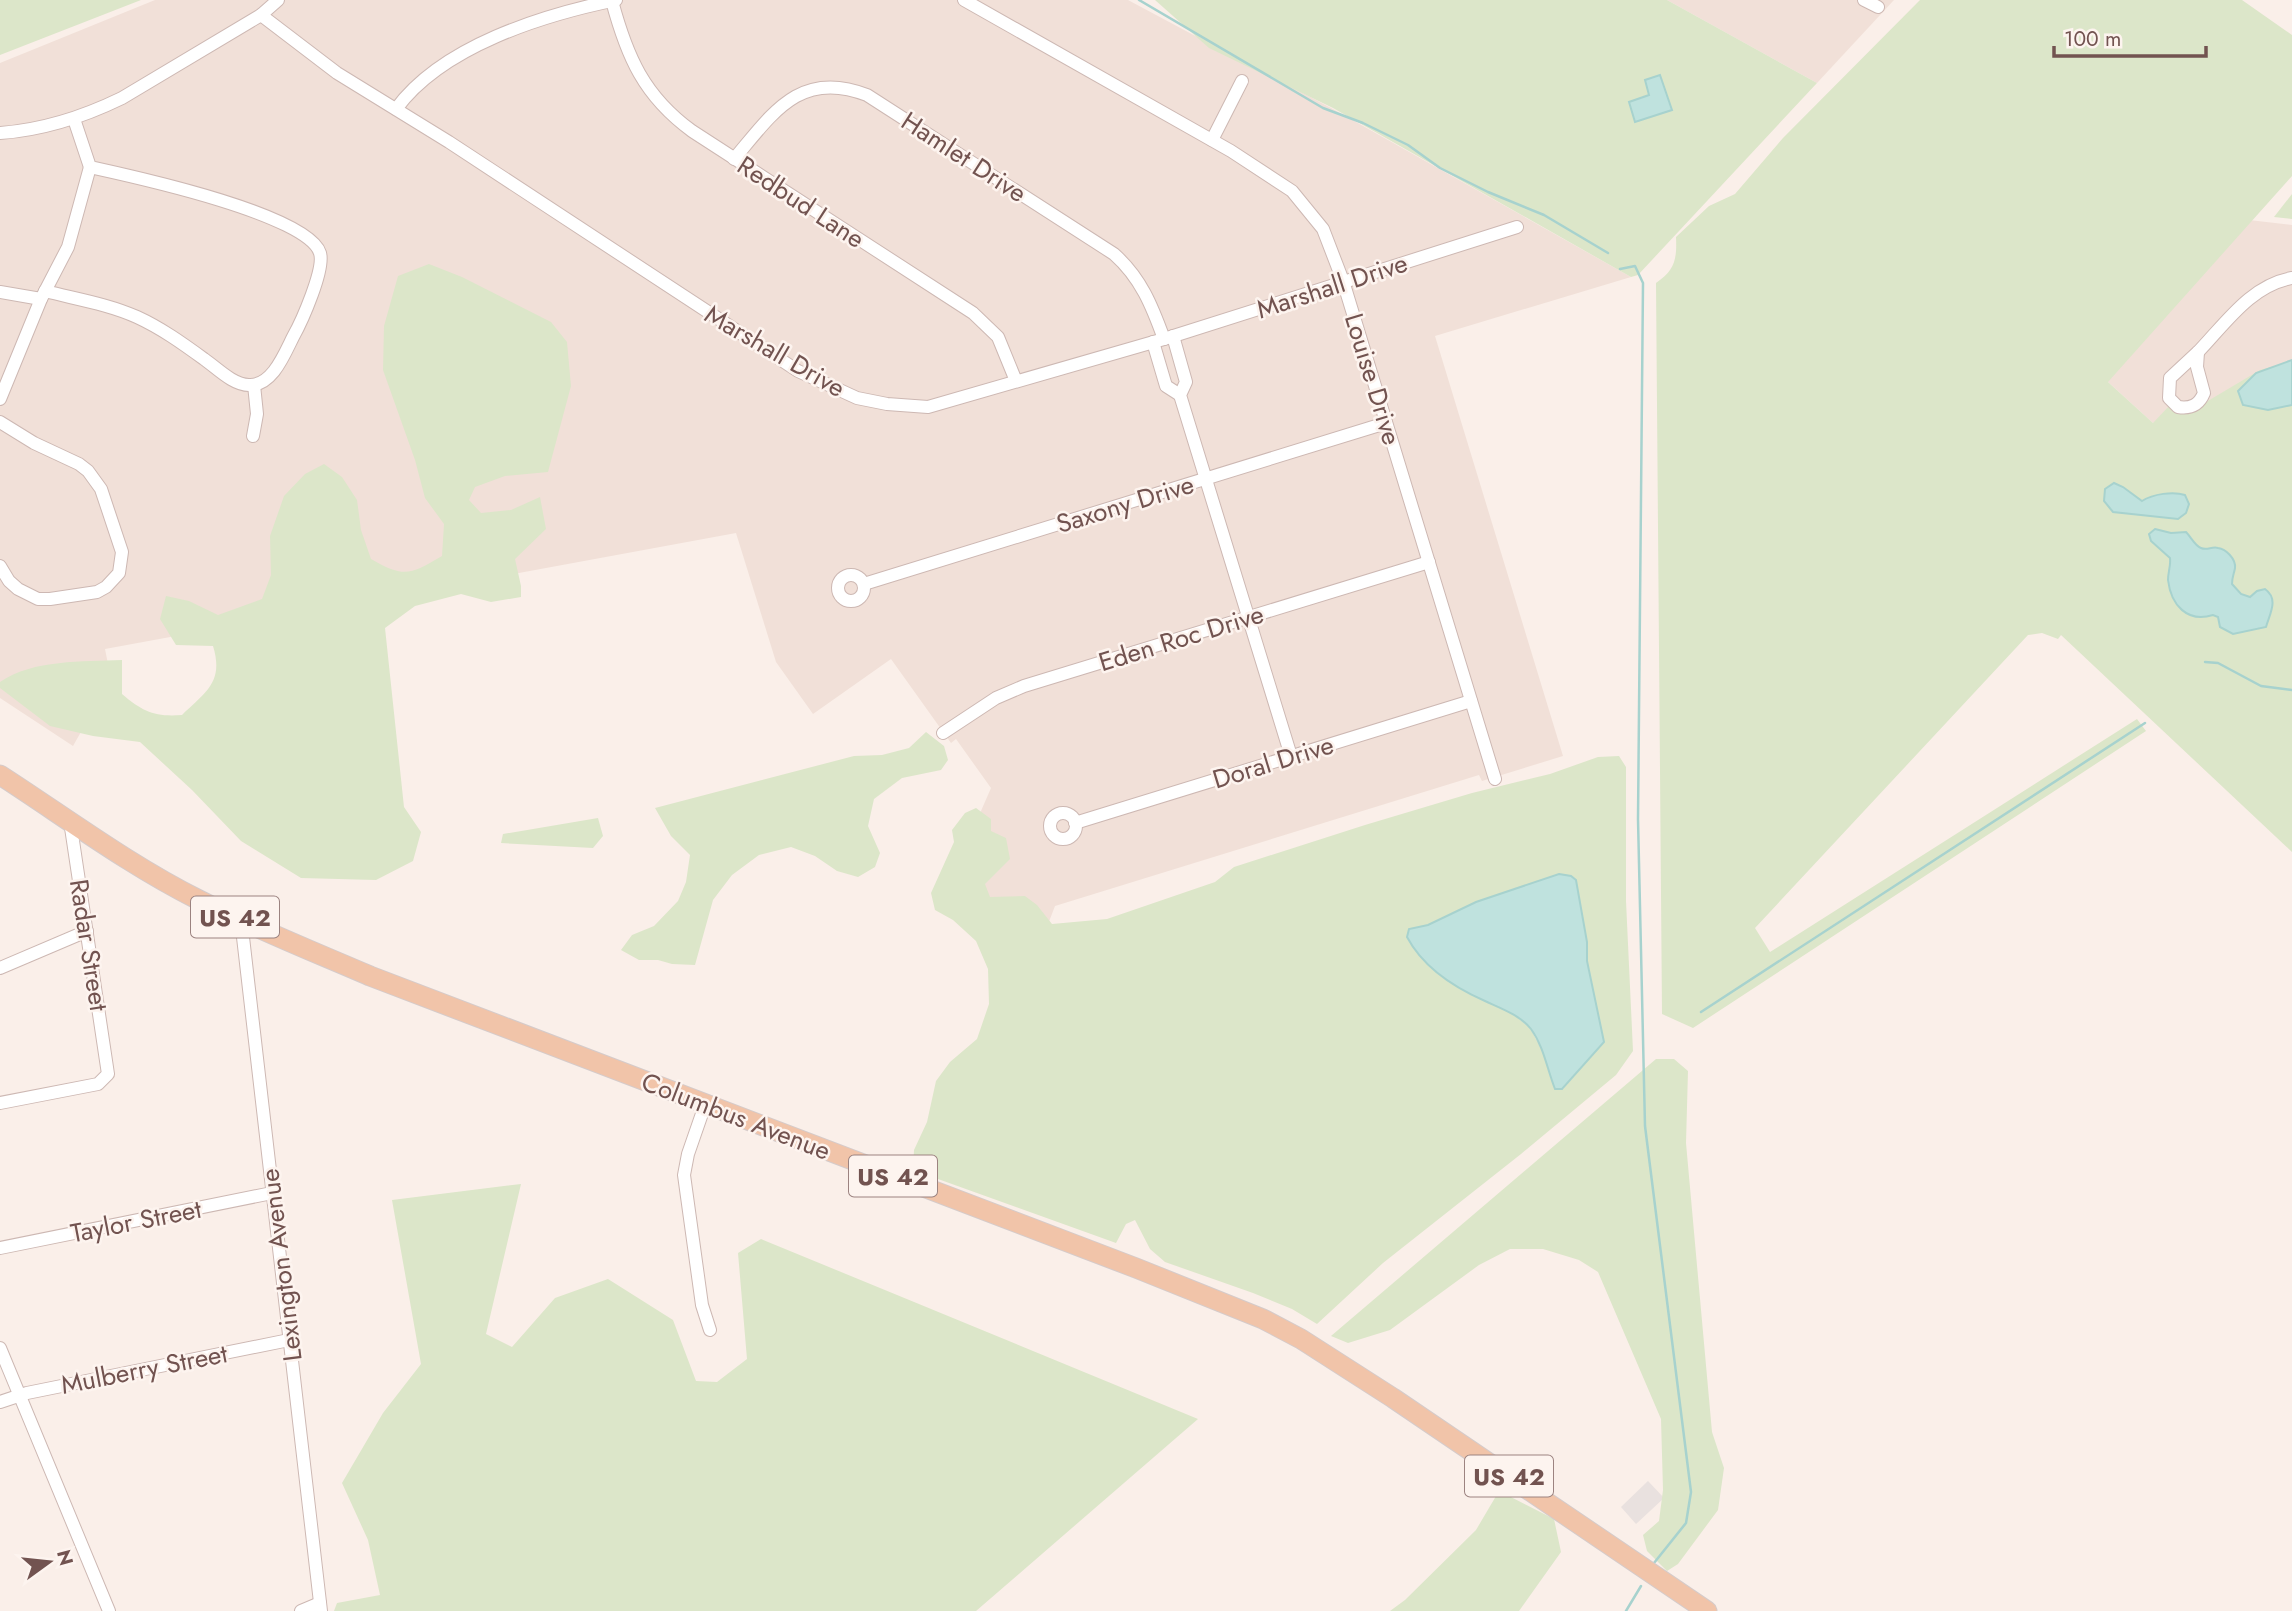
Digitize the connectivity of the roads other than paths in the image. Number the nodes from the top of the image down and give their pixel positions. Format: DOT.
graph roads {
  1 [pos="278,0"];
  2 [pos="614,0"];
  3 [pos="964,0"];
  4 [pos="1864,0"];
  5 [pos="1878,7"];
  6 [pos="261,15"];
  7 [pos="1242,81"];
  8 [pos="396,109"];
  9 [pos="74,119"];
  10 [pos="0,133"];
  11 [pos="1212,140"];
  12 [pos="734,159"];
  13 [pos="90,167"];
  14 [pos="1517,227"];
  15 [pos="2292,278"];
  16 [pos="1343,281"];
  17 [pos="0,292"];
  18 [pos="43,295"];
  19 [pos="1163,339"];
  20 [pos="2198,352"];
  21 [pos="1016,381"];
  22 [pos="254,385"];
  23 [pos="1180,395"];
  24 [pos="0,399"];
  25 [pos="0,422"];
  26 [pos="1386,423"];
  27 [pos="253,436"];
  28 [pos="1205,478"];
  29 [pos="1429,562"];
  30 [pos="0,566"];
  31 [pos="864,584"];
  32 [pos="1248,618"];
  33 [pos="1471,701"];
  34 [pos="943,733"];
  35 [pos="1292,756"];
  36 [pos="0,775"];
  37 [pos="1495,779"];
  38 [pos="70,820"];
  39 [pos="1075,823"];
  40 [pos="241,919"];
  41 [pos="87,931"];
  42 [pos="0,968"];
  43 [pos="0,1103"];
  44 [pos="705,1105"];
  45 [pos="272,1194"];
  46 [pos="0,1248"];
  47 [pos="710,1330"];
  48 [pos="289,1340"];
  49 [pos="0,1348"];
  50 [pos="19,1395"];
  51 [pos="0,1402"];
  52 [pos="321,1607"];
  53 [pos="109,1611"];
  54 [pos="301,1611"];
  55 [pos="1707,1611"];
  1 -- 6 [label="street"];
  2 -- 8 [label="street"];
  2 -- 12 [label="street, Redbud Lane"];
  3 -- 11 [label="street, Louise Drive"];
  4 -- 5 [label="street"];
  6 -- 8 [label="street, Marshall Drive"];
  6 -- 9 [label="street"];
  7 -- 11 [label="street"];
  8 -- 21 [label="street, Marshall Drive"];
  9 -- 10 [label="street"];
  9 -- 13 [label="street"];
  11 -- 16 [label="street, Louise Drive"];
  12 -- 19 [label="street, Hamlet Drive"];
  12 -- 21 [label="street, Redbud Lane"];
  13 -- 18 [label="street"];
  13 -- 22 [label="street"];
  14 -- 16 [label="street, Marshall Drive"];
  15 -- 20 [label="street"];
  16 -- 19 [label="street, Marshall Drive"];
  16 -- 26 [label="street, Louise Drive"];
  17 -- 18 [label="street"];
  18 -- 22 [label="street"];
  18 -- 24 [label="street"];
  19 -- 21 [label="street, Marshall Drive"];
  19 -- 23 [label="street, Hamlet Drive"];
  19 -- 23 [label="street, Hamlet Drive"];
  22 -- 27 [label="street"];
  23 -- 28 [label="street, Hamlet Drive"];
  25 -- 30 [label="street"];
  26 -- 28 [label="street, Saxony Drive"];
  26 -- 29 [label="street, Louise Drive"];
  28 -- 31 [label="street, Saxony Drive"];
  28 -- 32 [label="street, Hamlet Drive"];
  29 -- 32 [label="street, Eden Roc Drive"];
  29 -- 33 [label="street, Louise Drive"];
  32 -- 34 [label="street, Eden Roc Drive"];
  32 -- 35 [label="street, Hamlet Drive"];
  33 -- 35 [label="street, Doral Drive"];
  33 -- 37 [label="street, Louise Drive"];
  35 -- 39 [label="street, Doral Drive"];
  36 -- 38 [label="main road, US 42"];
  38 -- 40 [label="main road, US 42"];
  38 -- 41 [label="street, Radar Street"];
  40 -- 44 [label="main road, Columbus Avenue / US 42"];
  40 -- 45 [label="street, Lexington Avenue"];
  41 -- 42 [label="street"];
  41 -- 43 [label="street, Radar Street"];
  44 -- 47 [label="street"];
  44 -- 55 [label="main road, Columbus Avenue / US 42"];
  45 -- 46 [label="street, Taylor Street"];
  45 -- 48 [label="street, Lexington Avenue"];
  48 -- 50 [label="street, Mulberry Street"];
  48 -- 52 [label="street, Lexington Avenue"];
  49 -- 50 [label="street"];
  50 -- 51 [label="street, Mulberry Street"];
  50 -- 53 [label="street"];
  52 -- 54 [label="street"];
}
